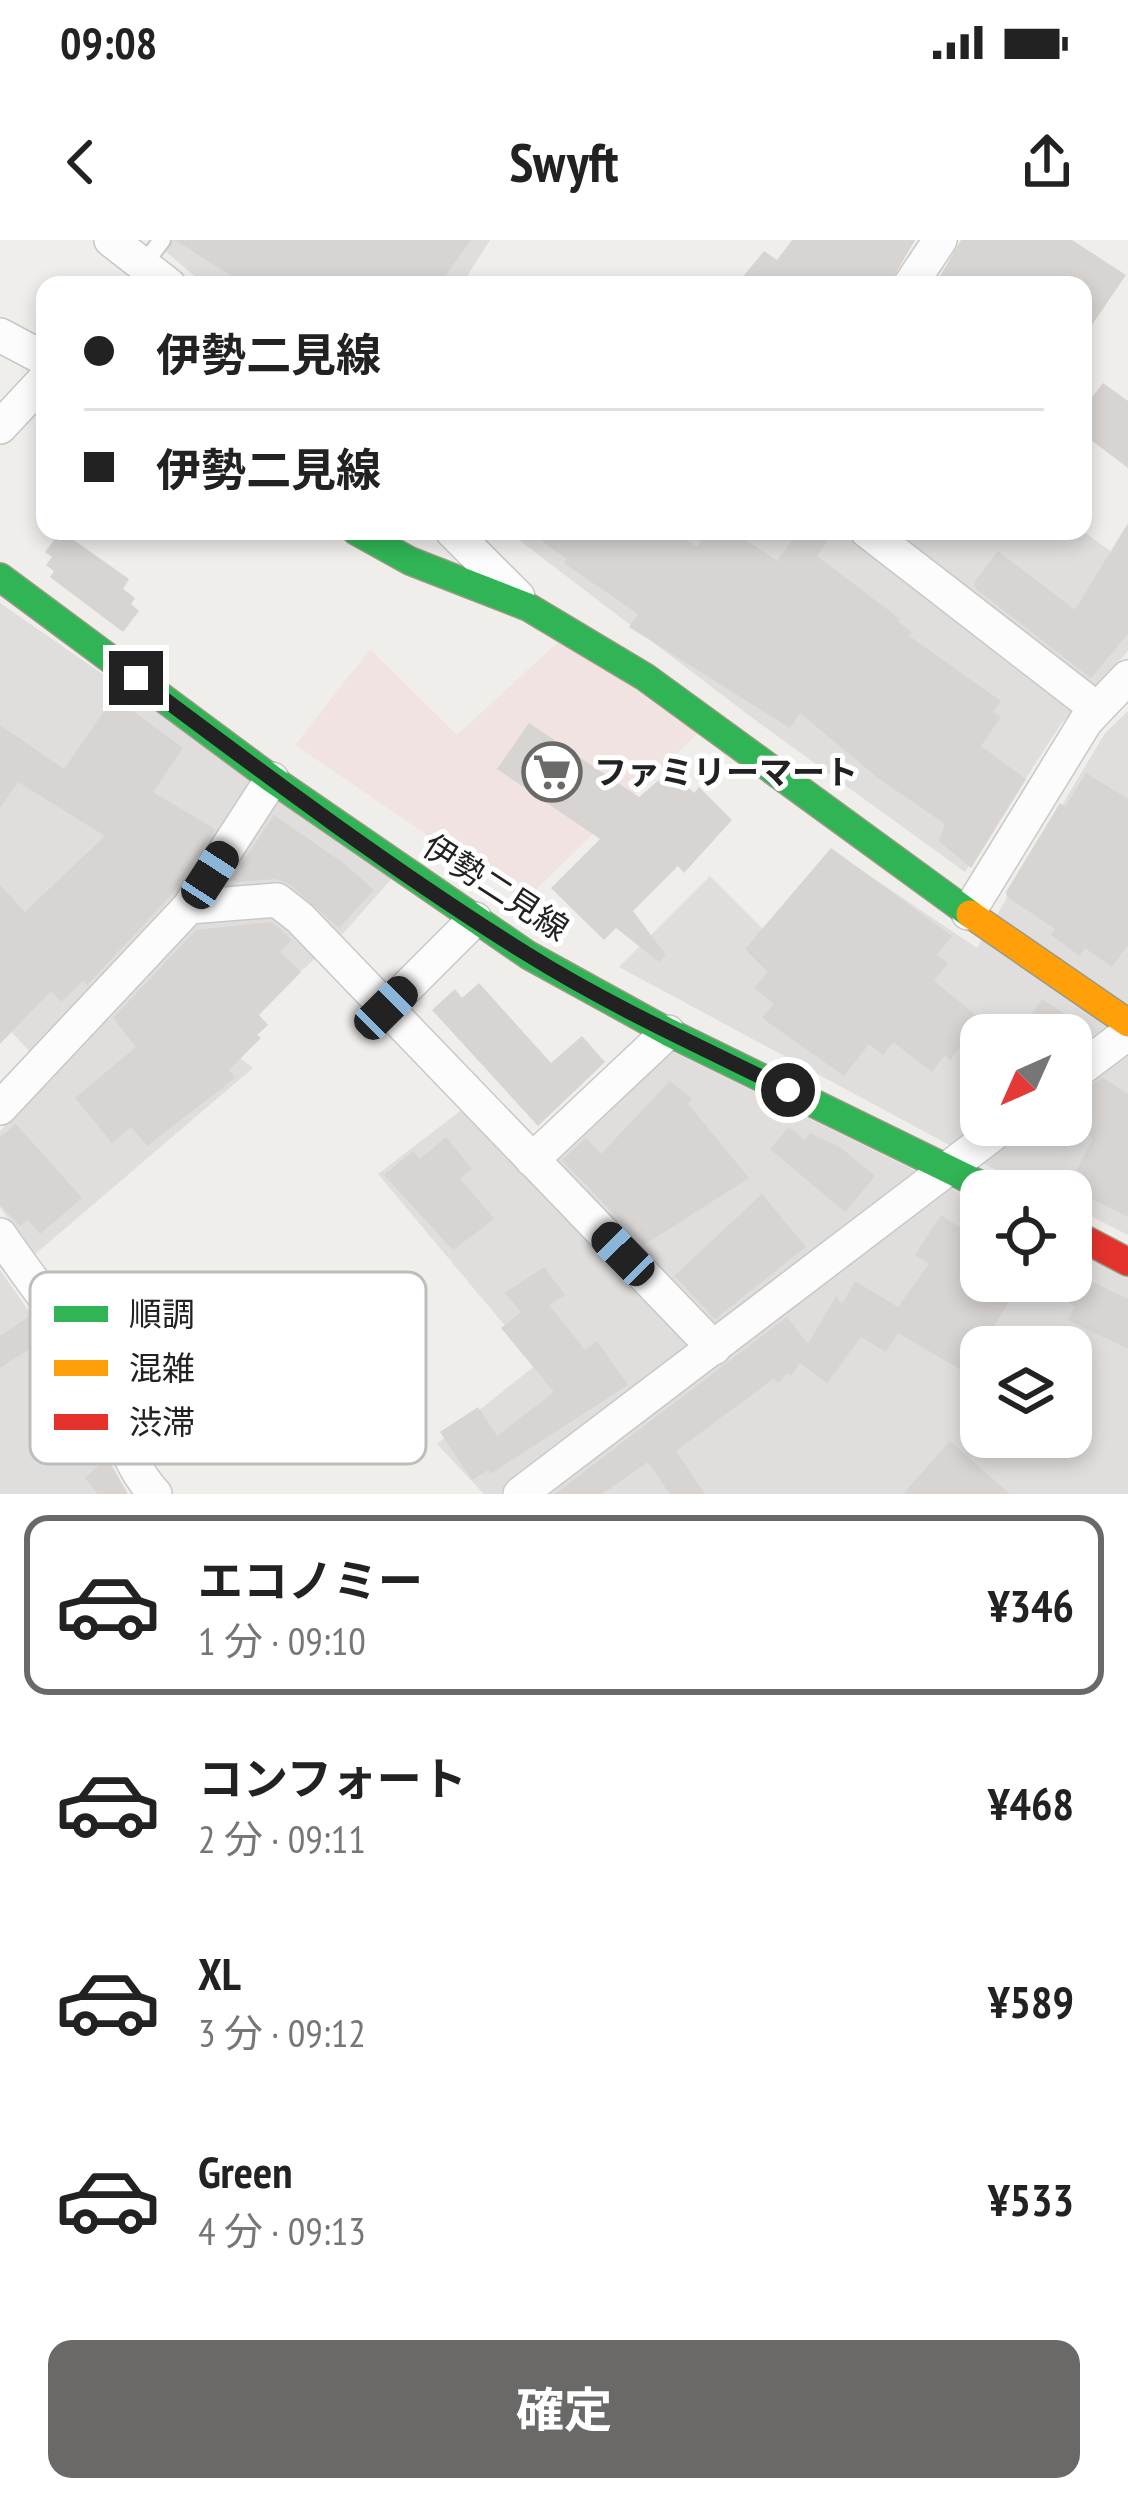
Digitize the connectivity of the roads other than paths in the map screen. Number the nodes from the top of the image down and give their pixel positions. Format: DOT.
graph roads {
  1 [pos="111,240"];
  2 [pos="940,240"];
  3 [pos="150,268"];
  4 [pos="916,276"];
  5 [pos="0,335"];
  6 [pos="36,353"];
  7 [pos="36,389"];
  8 [pos="0,427"];
  9 [pos="372,540"];
  10 [pos="461,540"];
  11 [pos="879,540"];
  12 [pos="0,577"];
  13 [pos="528,607"];
  14 [pos="1128,677"];
  15 [pos="1097,709"];
  16 [pos="272,779"];
  17 [pos="189,907"];
  18 [pos="968,913"];
  19 [pos="476,919"];
  20 [pos="386,1008"];
  21 [pos="1128,1023"];
  22 [pos="668,1032"];
  23 [pos="1128,1033"];
  24 [pos="1092,1060"];
  25 [pos="0,1108"];
  26 [pos="978,1146"];
  27 [pos="532,1160"];
  28 [pos="949,1168"];
  29 [pos="960,1174"];
  30 [pos="0,1235"];
  31 [pos="1092,1243"];
  32 [pos="1128,1262"];
  33 [pos="30,1279"];
  34 [pos="714,1348"];
  35 [pos="134,1464"];
  36 [pos="154,1494"];
  37 [pos="520,1494"];
  1 -- 3 [label="street"];
  2 -- 4 [label="street"];
  5 -- 6 [label="street"];
  7 -- 8 [label="street"];
  9 -- 13 [label="main road"];
  10 -- 13 [label="street"];
  11 -- 15 [label="street"];
  12 -- 16 [label="main road, 伊勢二見線"];
  13 -- 18 [label="main road"];
  14 -- 15 [label="street"];
  15 -- 18 [label="street"];
  16 -- 17 [label="street"];
  16 -- 19 [label="main road, 伊勢二見線"];
  17 -- 20 [label="street"];
  17 -- 25 [label="street"];
  18 -- 21 [label="main road"];
  19 -- 20 [label="street"];
  19 -- 22 [label="main road, 伊勢二見線"];
  20 -- 27 [label="street"];
  22 -- 27 [label="street"];
  22 -- 28 [label="main road, 伊勢二見線"];
  23 -- 24 [label="street"];
  26 -- 28 [label="street"];
  27 -- 34 [label="street"];
  28 -- 29 [label="main road, 伊勢二見線"];
  28 -- 34 [label="street"];
  30 -- 33 [label="street"];
  31 -- 32 [label="main road"];
  34 -- 37 [label="street"];
  35 -- 36 [label="street"];
}
